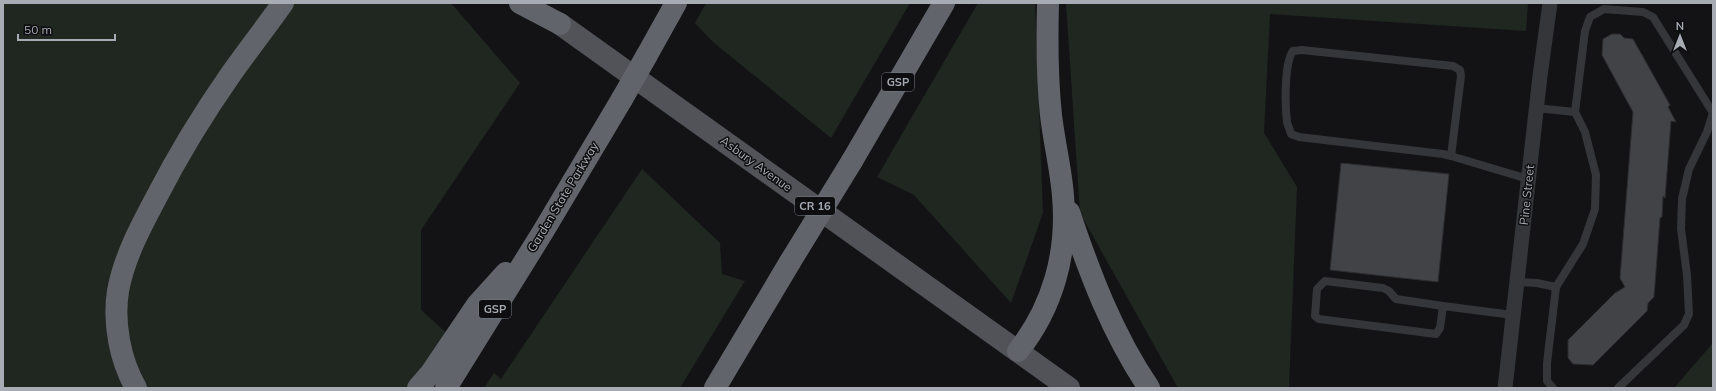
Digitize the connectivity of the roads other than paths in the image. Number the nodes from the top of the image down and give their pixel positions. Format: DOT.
graph roads {
  1 [pos="520,3"];
  2 [pos="676,3"];
  3 [pos="944,3"];
  4 [pos="1048,3"];
  5 [pos="1550,3"];
  6 [pos="283,5"];
  7 [pos="560,24"];
  8 [pos="1536,108"];
  9 [pos="1575,112"];
  10 [pos="1451,156"];
  11 [pos="1528,179"];
  12 [pos="1063,196"];
  13 [pos="544,230"];
  14 [pos="1517,282"];
  15 [pos="1556,287"];
  16 [pos="1443,306"];
  17 [pos="1513,315"];
  18 [pos="1018,352"];
  19 [pos="136,388"];
  20 [pos="418,388"];
  21 [pos="446,388"];
  22 [pos="715,388"];
  23 [pos="1069,388"];
  24 [pos="1149,388"];
  25 [pos="1505,388"];
  26 [pos="1553,388"];
  27 [pos="1618,388"];
  1 -- 7 [label="highway"];
  2 -- 13 [label="highway, Garden State Parkway / GSP, bridge"];
  3 -- 22 [label="highway, GSP, bridge"];
  4 -- 12 [label="highway"];
  5 -- 8 [label="street, Pine Street"];
  6 -- 19 [label="highway"];
  7 -- 18 [label="main road, Asbury Avenue / CR 16"];
  8 -- 9 [label="lane"];
  8 -- 11 [label="street, Pine Street"];
  9 -- 15 [label="lane"];
  9 -- 27 [label="lane"];
  10 -- 10 [label="lane"];
  10 -- 11 [label="lane"];
  11 -- 14 [label="street, Pine Street"];
  12 -- 18 [label="highway"];
  12 -- 24 [label="highway"];
  13 -- 20 [label="highway"];
  13 -- 21 [label="highway, Garden State Parkway / GSP"];
  14 -- 15 [label="lane"];
  14 -- 17 [label="street, Pine Street"];
  15 -- 26 [label="lane"];
  16 -- 16 [label="lane"];
  16 -- 17 [label="lane"];
  17 -- 25 [label="street, Pine Street"];
  18 -- 23 [label="main road, Asbury Avenue / CR 16"];
}
